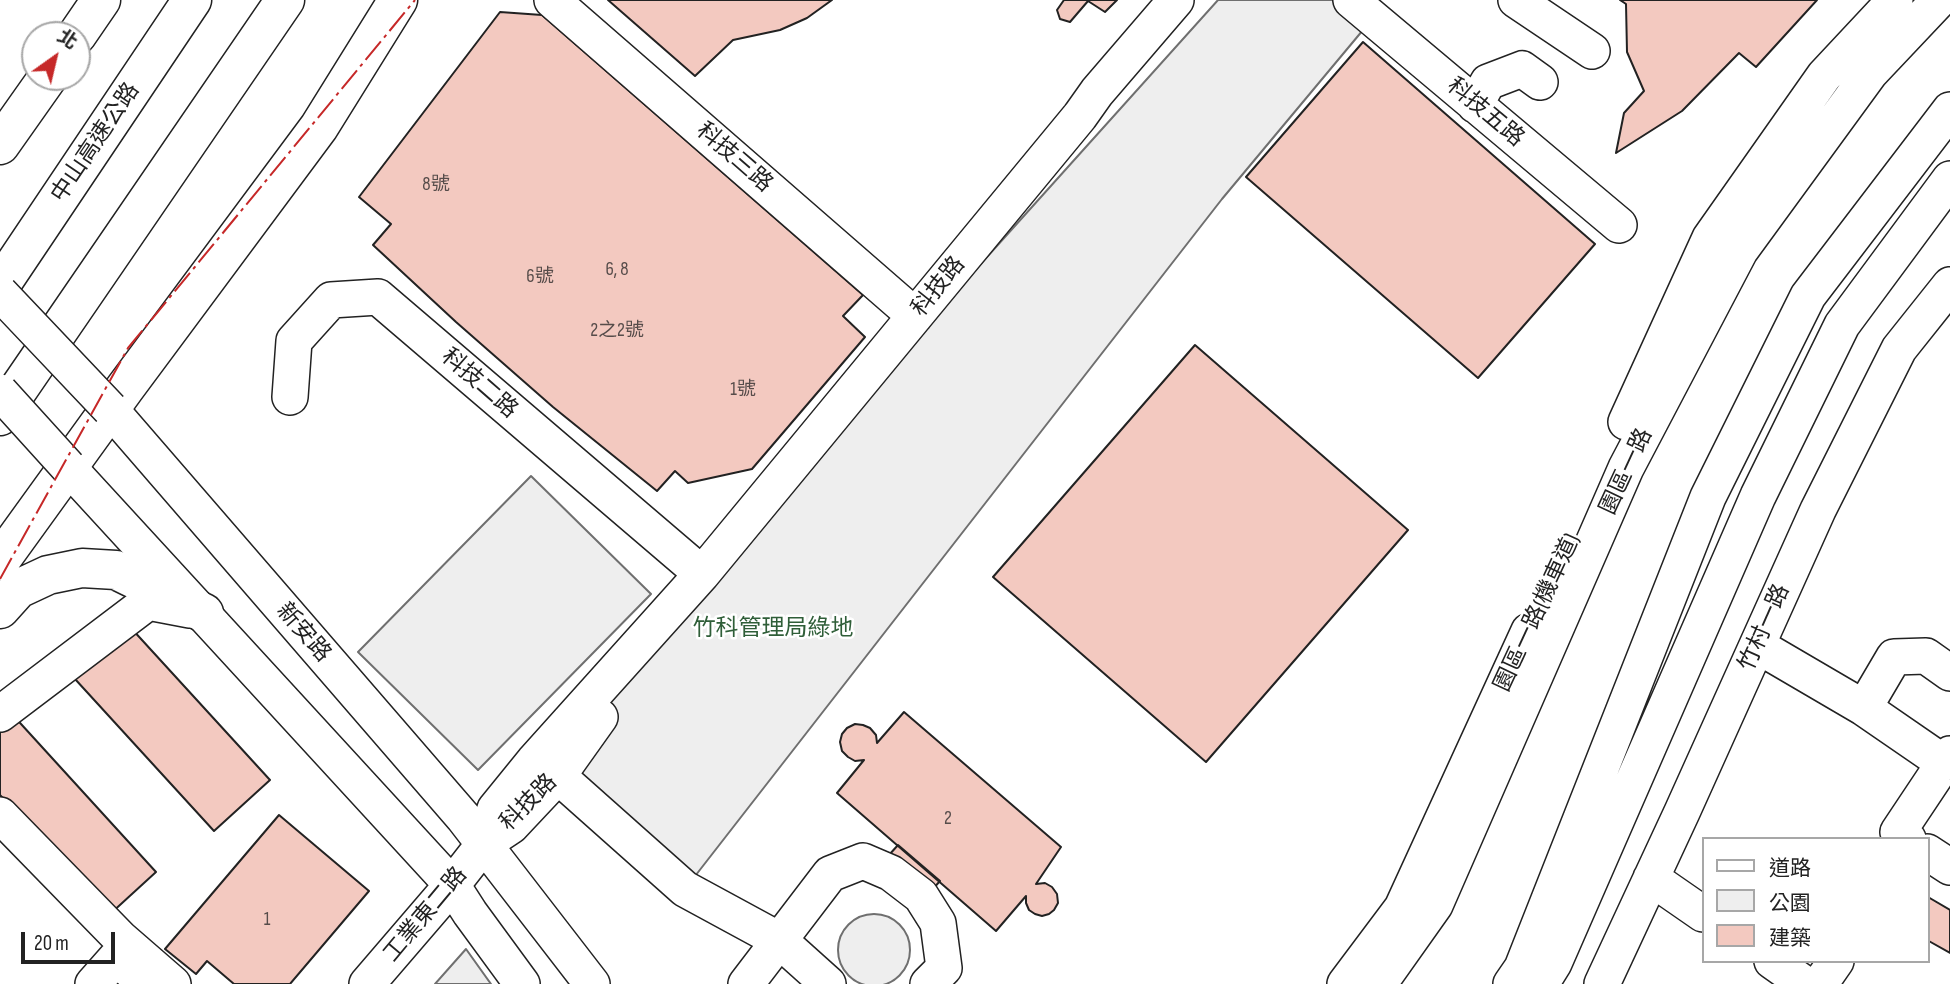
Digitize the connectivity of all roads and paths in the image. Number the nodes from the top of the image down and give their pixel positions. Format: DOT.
graph roads {
  1 [pos="101,0"];
  2 [pos="192,0"];
  3 [pos="285,0"];
  4 [pos="398,0"];
  5 [pos="552,0"];
  6 [pos="1176,0"];
  7 [pos="1351,0"];
  8 [pos="1516,0"];
  9 [pos="1895,0"];
  10 [pos="1939,0"];
  11 [pos="87,21"];
  12 [pos="1592,51"];
  13 [pos="1540,82"];
  14 [pos="38,91"];
  15 [pos="1475,104"];
  16 [pos="1950,110"];
  17 [pos="0,145"];
  18 [pos="1950,179"];
  19 [pos="1619,225"];
  20 [pos="1950,285"];
  21 [pos="0,286"];
  22 [pos="0,293"];
  23 [pos="915,316"];
  24 [pos="0,392"];
  25 [pos="290,397"];
  26 [pos="110,409"];
  27 [pos="0,416"];
  28 [pos="68,467"];
  29 [pos="0,561"];
  30 [pos="702,574"];
  31 [pos="0,609"];
  32 [pos="204,613"];
  33 [pos="1758,646"];
  34 [pos="1950,673"];
  35 [pos="1864,708"];
  36 [pos="0,714"];
  37 [pos="1947,758"];
  38 [pos="558,776"];
  39 [pos="0,816"];
  40 [pos="1905,837"];
  41 [pos="484,845"];
  42 [pos="1929,853"];
  43 [pos="1950,867"];
  44 [pos="1651,878"];
  45 [pos="452,885"];
  46 [pos="1702,913"];
  47 [pos="779,940"];
  48 [pos="1775,963"];
  49 [pos="1835,963"];
  50 [pos="93,984"];
  51 [pos="146,984"];
  52 [pos="173,984"];
  53 [pos="367,984"];
  54 [pos="522,984"];
  55 [pos="592,984"];
  56 [pos="746,984"];
  57 [pos="828,984"];
  58 [pos="928,984"];
  59 [pos="1345,984"];
  60 [pos="1380,984"];
  61 [pos="1511,984"];
  62 [pos="1541,984"];
  63 [pos="1602,984"];
  64 [pos="1805,984"];
  65 [pos="1820,984"];
  1 -- 11 [label="highway"];
  2 -- 21 [label="highway, 中山高速公路"];
  3 -- 27 [label="highway"];
  4 -- 26 [label="highway"];
  5 -- 23 [label="street, 科技三路"];
  6 -- 23 [label="street, 科技路"];
  7 -- 15 [label="street, 科技五路"];
  8 -- 12 [label="street"];
  9 -- 59 [label="street, 園區一路(機車道)"];
  10 -- 60 [label="street, 園區一路"];
  13 -- 15 [label="street"];
  14 -- 17 [label="highway"];
  15 -- 19 [label="street, 科技五路"];
  16 -- 61 [label="street"];
  18 -- 62 [label="street"];
  20 -- 33 [label="street, 竹村一路"];
  22 -- 26 [label="street, 新安路, bridge"];
  23 -- 30 [label="street, 科技路"];
  24 -- 28 [label="street, bridge"];
  25 -- 30 [label="street, 科技二路"];
  26 -- 28 [label="highway"];
  26 -- 41 [label="street, 新安路"];
  28 -- 29 [label="highway"];
  28 -- 32 [label="street"];
  30 -- 38 [label="street, 科技路"];
  30 -- 41 [label="street, 科技路"];
  31 -- 32 [label="highway"];
  32 -- 36 [label="street"];
  32 -- 45 [label="street"];
  33 -- 35 [label="street"];
  33 -- 44 [label="street, 竹村一路"];
  34 -- 35 [label="street"];
  35 -- 37 [label="street"];
  37 -- 40 [label="street"];
  38 -- 41 [label="street, 科技路"];
  38 -- 47 [label="street"];
  39 -- 52 [label="street"];
  41 -- 45 [label="street, 工業東二路"];
  41 -- 55 [label="street, 新安路"];
  42 -- 43 [label="street"];
  44 -- 46 [label="street"];
  44 -- 63 [label="street, 竹村一路"];
  45 -- 53 [label="street, 工業東二路"];
  45 -- 54 [label="street"];
  47 -- 56 [label="street"];
  47 -- 57 [label="street"];
  47 -- 58 [label="street"];
  48 -- 64 [label="street"];
  49 -- 65 [label="street"];
  50 -- 51 [label="street"];
}
